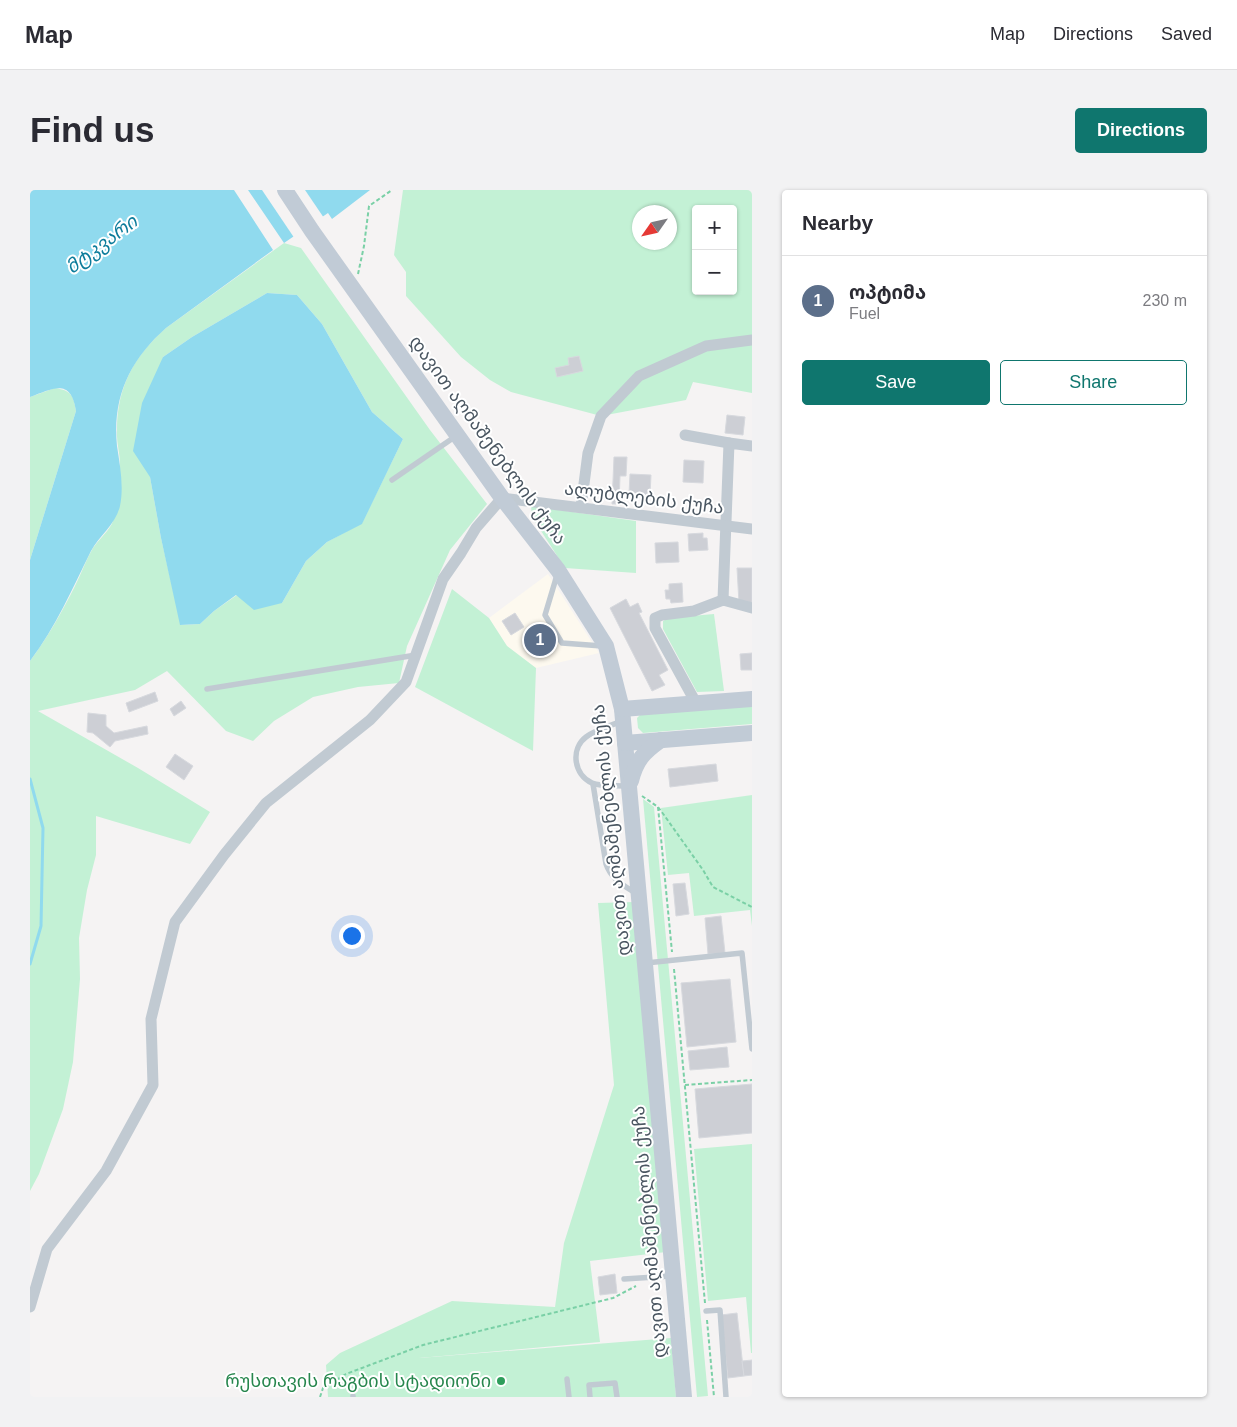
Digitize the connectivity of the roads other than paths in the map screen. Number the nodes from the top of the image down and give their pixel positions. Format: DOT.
graph roads {
  1 [pos="285,190"];
  2 [pos="752,340"];
  3 [pos="458,435"];
  4 [pos="685,435"];
  5 [pos="729,442"];
  6 [pos="752,446"];
  7 [pos="392,480"];
  8 [pos="502,498"];
  9 [pos="581,507"];
  10 [pos="727,526"];
  11 [pos="752,529"];
  12 [pos="558,570"];
  13 [pos="723,600"];
  14 [pos="752,608"];
  15 [pos="606,646"];
  16 [pos="416,655"];
  17 [pos="206,689"];
  18 [pos="752,699"];
  19 [pos="696,703"];
  20 [pos="622,715"];
  21 [pos="752,733"];
  22 [pos="661,740"];
  23 [pos="625,743"];
  24 [pos="593,784"];
  25 [pos="629,786"];
  26 [pos="639,895"];
  27 [pos="645,963"];
  28 [pos="752,1049"];
  29 [pos="673,1276"];
  30 [pos="624,1279"];
  31 [pos="30,1307"];
  32 [pos="706,1311"];
  33 [pos="567,1379"];
  34 [pos="569,1397"];
  35 [pos="590,1397"];
  36 [pos="617,1397"];
  37 [pos="684,1397"];
  38 [pos="726,1397"];
  1 -- 3 [label="main road, დავით აღმაშენებლის ქუჩა"];
  2 -- 9 [label="street"];
  3 -- 7 [label="lane"];
  3 -- 8 [label="main road, დავით აღმაშენებლის ქუჩა"];
  4 -- 5 [label="street"];
  5 -- 6 [label="street"];
  5 -- 10 [label="street"];
  8 -- 9 [label="street, ალუბლების ქუჩა"];
  8 -- 12 [label="main road, დავით აღმაშენებლის ქუჩა"];
  8 -- 16 [label="street"];
  9 -- 10 [label="street, ალუბლების ქუჩა"];
  10 -- 11 [label="street, ალუბლების ქუჩა"];
  10 -- 13 [label="street"];
  12 -- 15 [label="main road, დავით აღმაშენებლის ქუჩა"];
  12 -- 15 [label="lane"];
  13 -- 14 [label="street"];
  13 -- 19 [label="street"];
  15 -- 20 [label="main road, დავით აღმაშენებლის ქუჩა"];
  16 -- 17 [label="lane"];
  16 -- 31 [label="street"];
  18 -- 19 [label="main road"];
  19 -- 20 [label="main road"];
  20 -- 23 [label="main road, დავით აღმაშენებლის ქუჩა"];
  20 -- 24 [label="lane"];
  21 -- 22 [label="main road"];
  22 -- 23 [label="main road"];
  22 -- 25 [label="main road"];
  23 -- 25 [label="main road, დავით აღმაშენებლის ქუჩა"];
  24 -- 25 [label="lane"];
  24 -- 26 [label="lane"];
  25 -- 26 [label="main road, დავით აღმაშენებლის ქუჩა"];
  26 -- 27 [label="main road, დავით აღმაშენებლის ქუჩა"];
  27 -- 28 [label="lane"];
  27 -- 29 [label="main road, დავით აღმაშენებლის ქუჩა"];
  29 -- 30 [label="lane"];
  29 -- 37 [label="main road, დავით აღმაშენებლის ქუჩა"];
  32 -- 38 [label="lane"];
  33 -- 34 [label="lane"];
  35 -- 36 [label="lane"];
}
